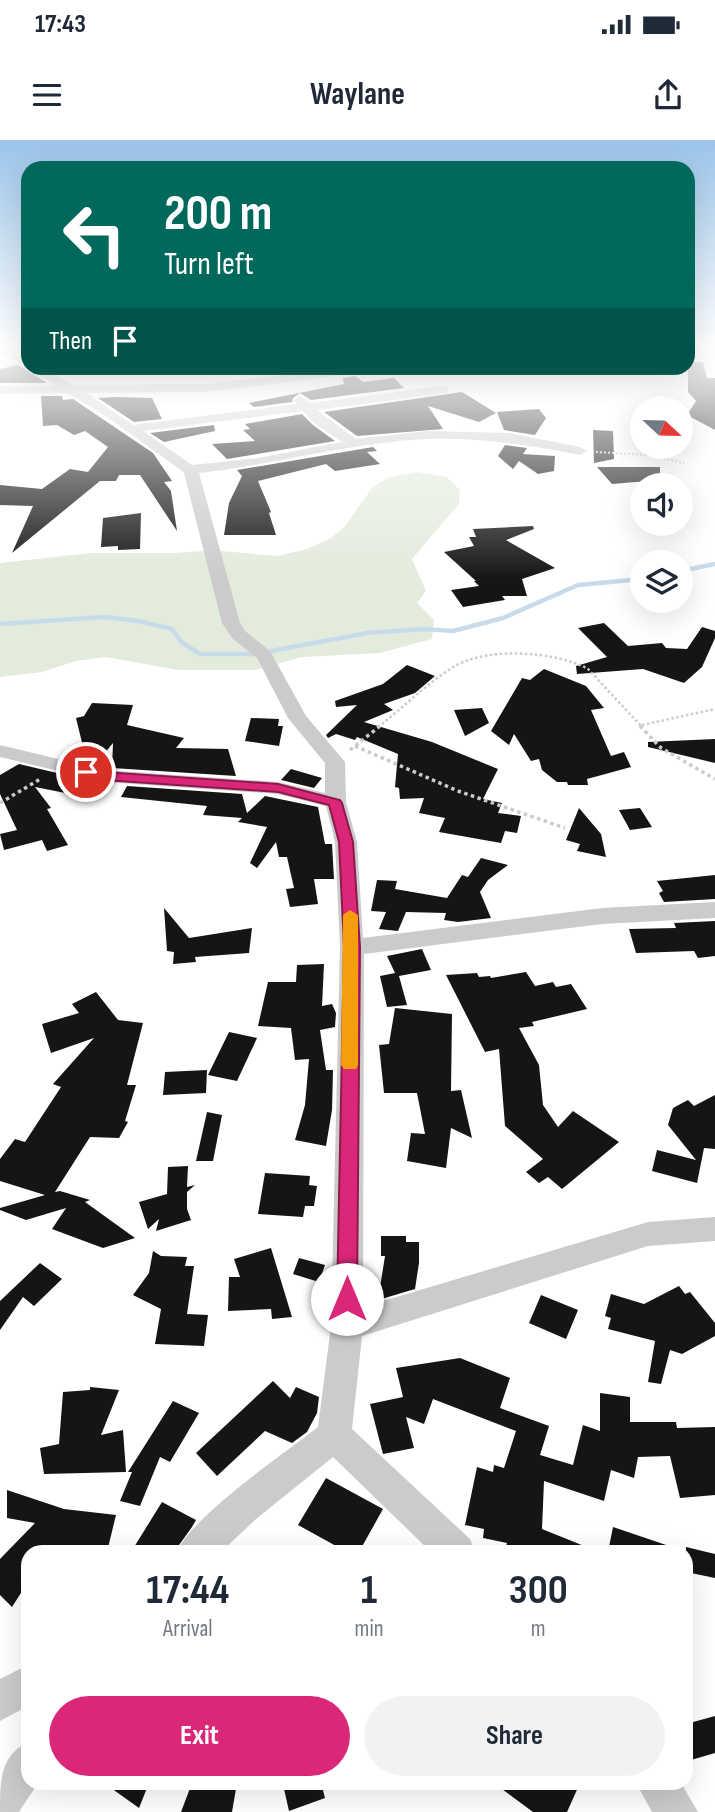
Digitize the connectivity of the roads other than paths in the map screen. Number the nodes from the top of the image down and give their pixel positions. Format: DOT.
graph roads {
  1 [pos="121,422"];
  2 [pos="178,422"];
  3 [pos="322,422"];
  4 [pos="130,429"];
  5 [pos="354,444"];
  6 [pos="580,451"];
  7 [pos="188,470"];
  8 [pos="0,751"];
  9 [pos="335,803"];
  10 [pos="715,910"];
  11 [pos="352,947"];
  12 [pos="715,1229"];
  13 [pos="347,1326"];
  14 [pos="334,1436"];
  15 [pos="203,1545"];
  16 [pos="450,1545"];
  17 [pos="21,1688"];
  18 [pos="0,1700"];
  19 [pos="21,1773"];
  20 [pos="661,1790"];
  21 [pos="0,1805"];
  22 [pos="677,1812"];
  1 -- 4 [label="street"];
  2 -- 4 [label="street"];
  3 -- 5 [label="street"];
  4 -- 7 [label="street"];
  5 -- 6 [label="street"];
  5 -- 7 [label="street"];
  7 -- 9 [label="street"];
  8 -- 9 [label="street"];
  9 -- 11 [label="street"];
  10 -- 11 [label="street"];
  11 -- 13 [label="street"];
  12 -- 13 [label="street"];
  13 -- 14 [label="street"];
  14 -- 15 [label="street"];
  14 -- 16 [label="street"];
  17 -- 18 [label="street"];
  19 -- 21 [label="street"];
  20 -- 22 [label="street"];
}
